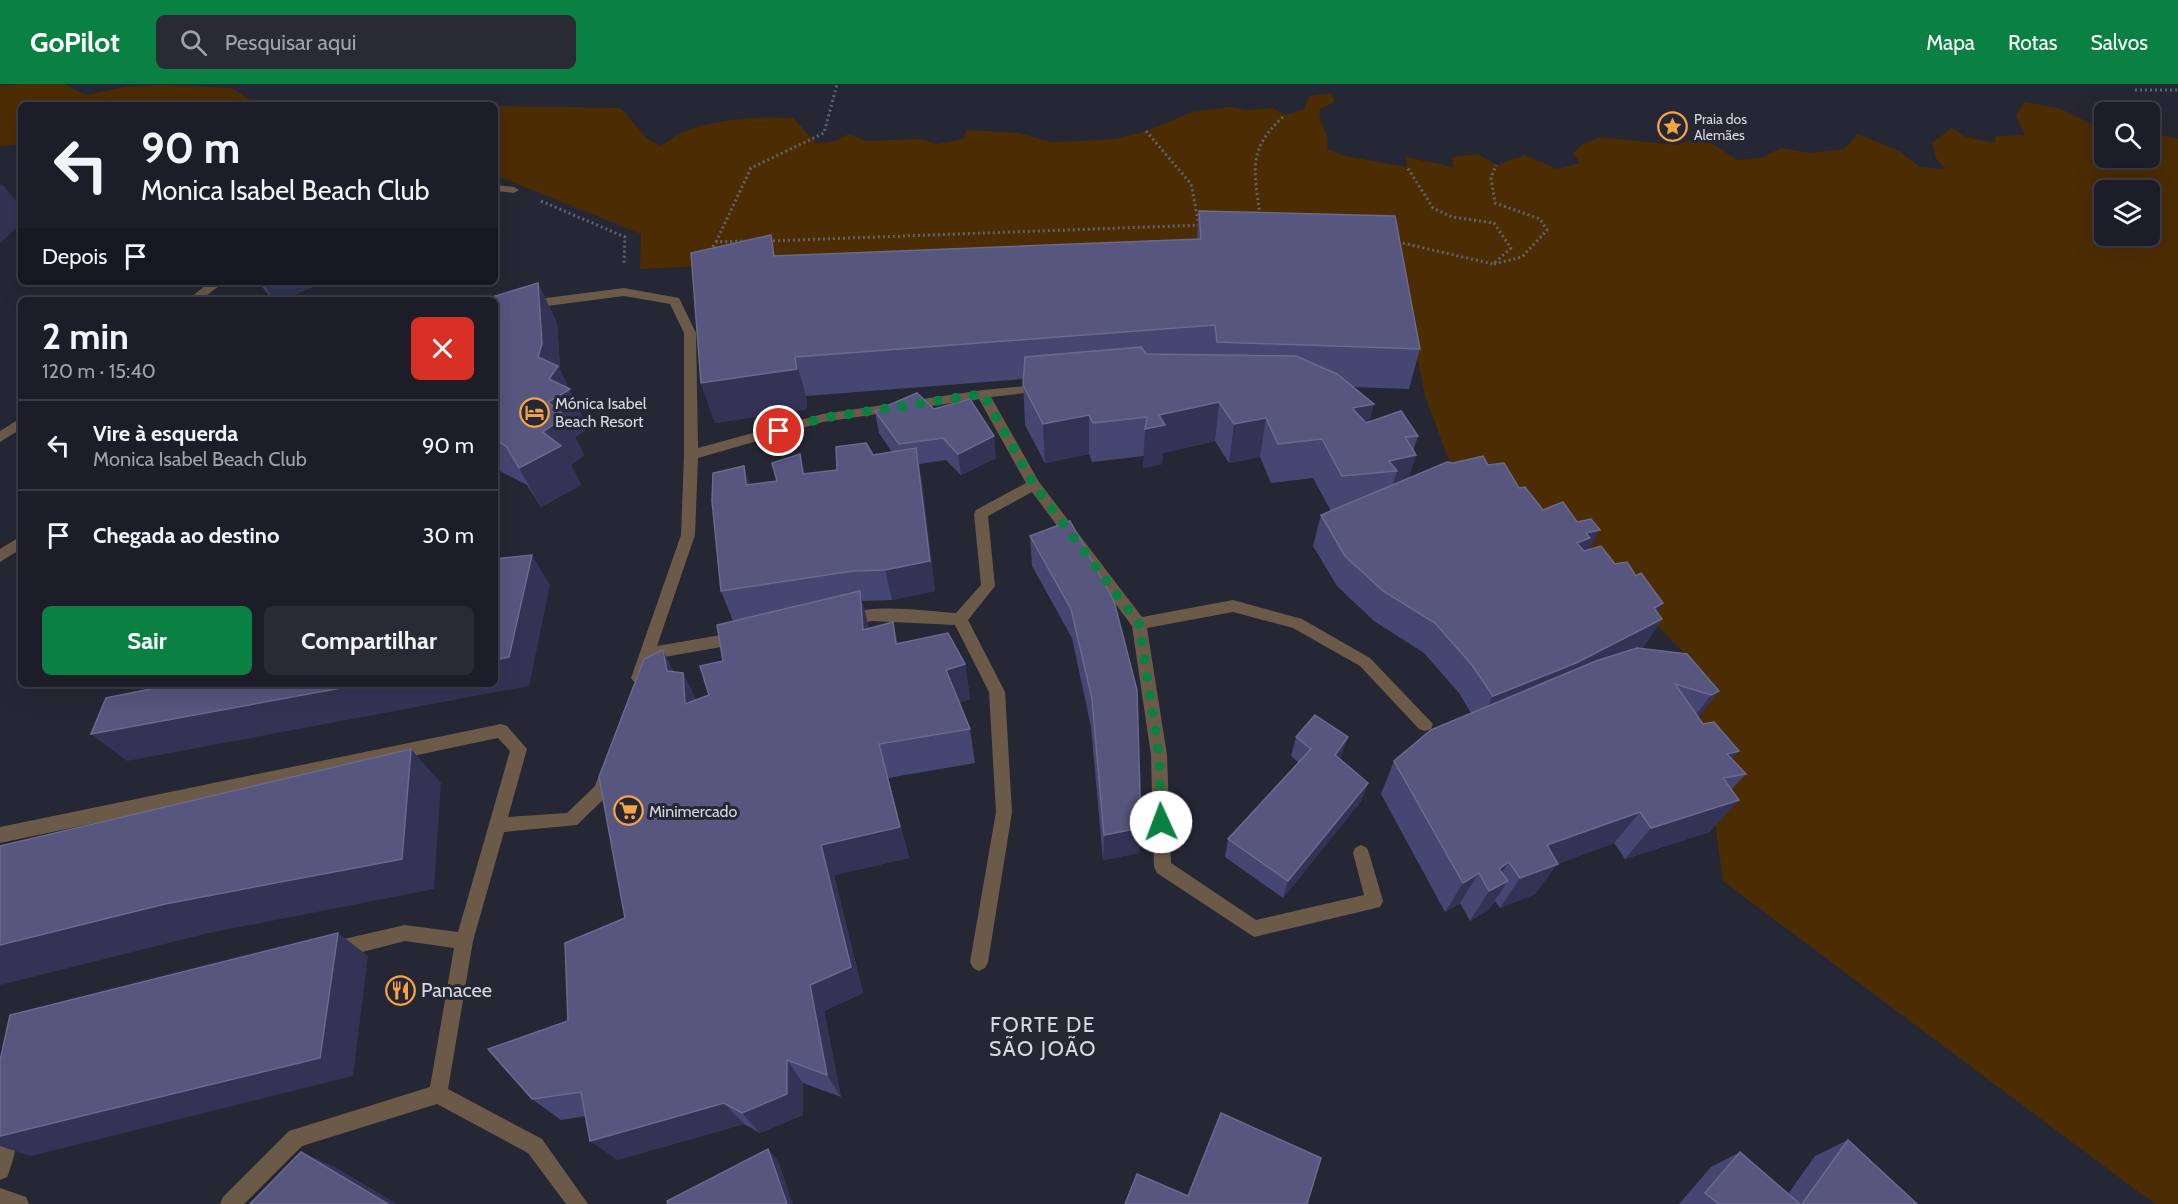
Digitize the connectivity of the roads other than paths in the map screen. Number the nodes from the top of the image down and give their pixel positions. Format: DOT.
graph roads {
  1 [pos="498,188"];
  2 [pos="514,190"];
  3 [pos="214,285"];
  4 [pos="197,297"];
  5 [pos="498,316"];
  6 [pos="1061,386"];
  7 [pos="983,394"];
  8 [pos="18,425"];
  9 [pos="0,437"];
  10 [pos="691,455"];
  11 [pos="1034,485"];
  12 [pos="18,543"];
  13 [pos="0,556"];
  14 [pos="960,619"];
  15 [pos="827,622"];
  16 [pos="1139,624"];
  17 [pos="748,636"];
  18 [pos="647,654"];
  19 [pos="636,688"];
  20 [pos="1425,724"];
  21 [pos="613,756"];
  22 [pos="498,825"];
  23 [pos="0,835"];
  24 [pos="1361,853"];
  25 [pos="464,941"];
  26 [pos="313,956"];
  27 [pos="979,962"];
  28 [pos="438,1094"];
  29 [pos="12,1104"];
  30 [pos="0,1170"];
  31 [pos="0,1198"];
  32 [pos="19,1204"];
  33 [pos="230,1204"];
  34 [pos="578,1204"];
  1 -- 2 [label="street"];
  3 -- 4 [label="street"];
  5 -- 10 [label="street"];
  6 -- 7 [label="street"];
  7 -- 10 [label="street"];
  7 -- 11 [label="street"];
  8 -- 9 [label="street"];
  10 -- 18 [label="street"];
  11 -- 14 [label="street"];
  11 -- 16 [label="street"];
  12 -- 13 [label="street"];
  14 -- 15 [label="street"];
  14 -- 27 [label="street"];
  16 -- 20 [label="street"];
  16 -- 24 [label="street"];
  17 -- 18 [label="street"];
  18 -- 19 [label="street"];
  21 -- 22 [label="street"];
  22 -- 23 [label="street"];
  22 -- 25 [label="street"];
  25 -- 26 [label="street"];
  25 -- 28 [label="street"];
  28 -- 33 [label="street"];
  28 -- 34 [label="street"];
  29 -- 30 [label="street"];
  31 -- 32 [label="street"];
}
